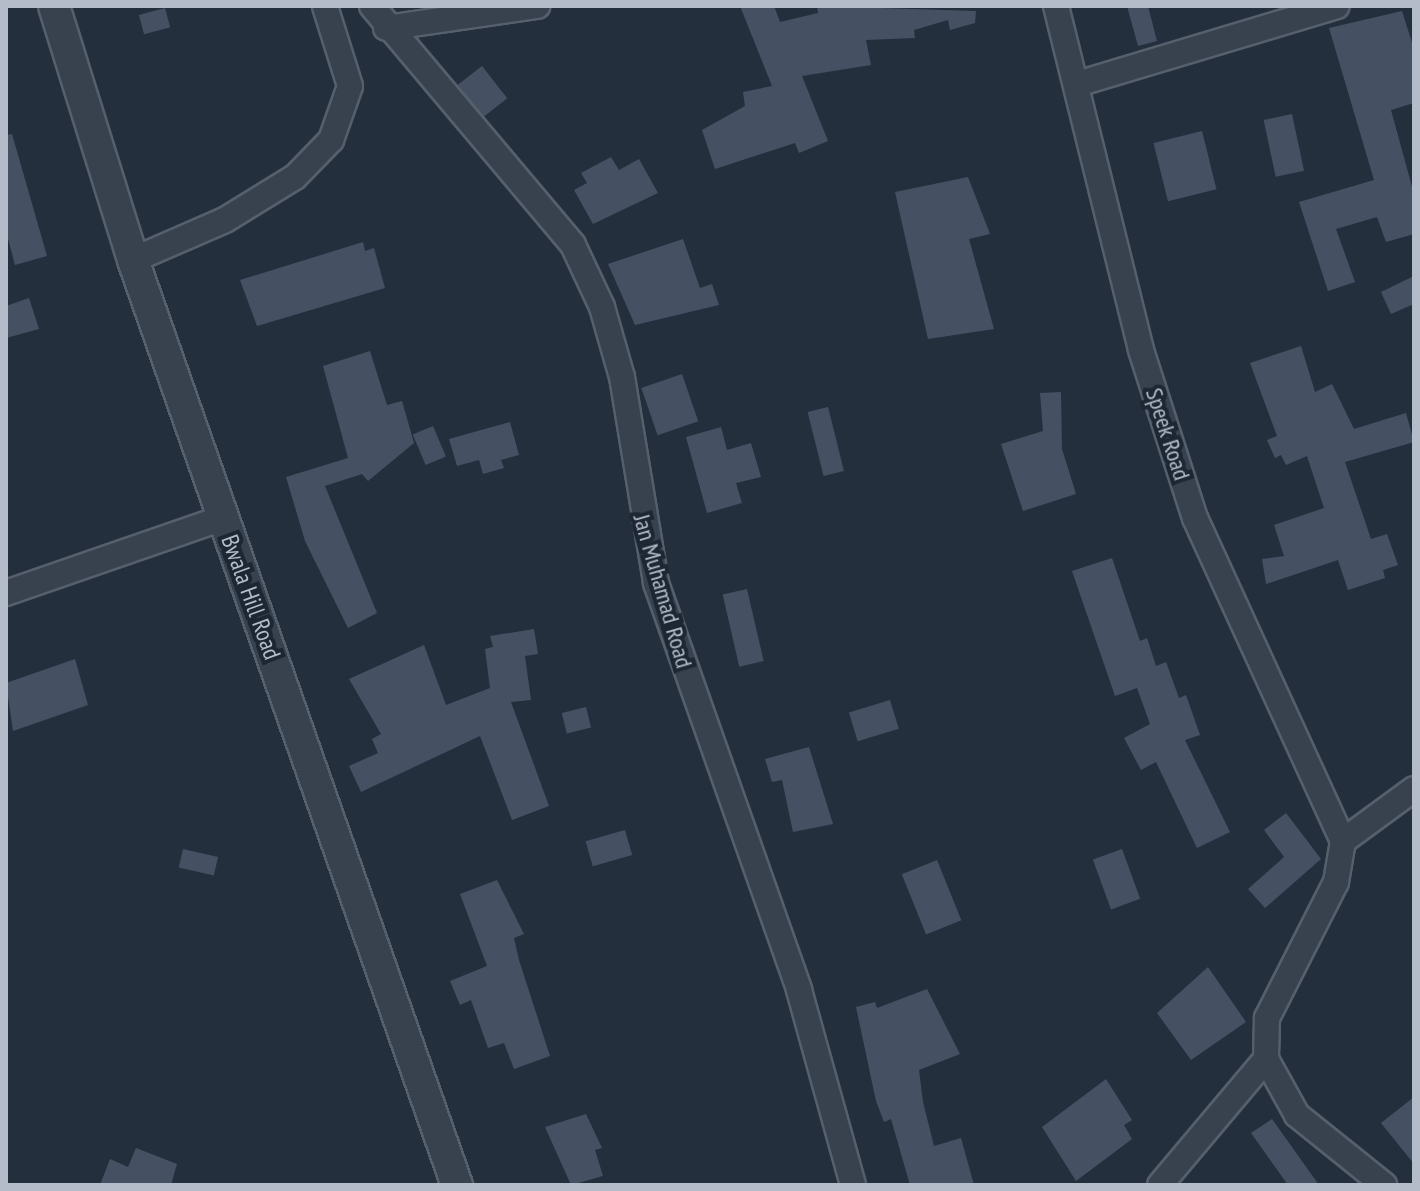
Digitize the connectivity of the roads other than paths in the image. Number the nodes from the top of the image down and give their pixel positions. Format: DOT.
graph roads {
  1 [pos="54,6"];
  2 [pos="325,6"];
  3 [pos="372,6"];
  4 [pos="537,6"];
  5 [pos="1056,6"];
  6 [pos="1337,6"];
  7 [pos="386,28"];
  8 [pos="1077,84"];
  9 [pos="133,260"];
  10 [pos="223,518"];
  11 [pos="6,593"];
  12 [pos="1414,789"];
  13 [pos="1343,841"];
  14 [pos="1266,1059"];
  15 [pos="457,1185"];
  16 [pos="853,1185"];
  17 [pos="1160,1185"];
  18 [pos="1384,1185"];
  1 -- 9 [label="street, Bwala Hill Road"];
  2 -- 9 [label="street"];
  3 -- 7 [label="street, Jan Muhamad Road"];
  4 -- 7 [label="street"];
  5 -- 8 [label="street, Speek Road"];
  6 -- 8 [label="street"];
  7 -- 16 [label="street, Jan Muhamad Road"];
  8 -- 13 [label="street, Speek Road"];
  9 -- 10 [label="street, Bwala Hill Road"];
  10 -- 11 [label="street"];
  10 -- 15 [label="street, Bwala Hill Road"];
  12 -- 13 [label="street"];
  13 -- 14 [label="street"];
  14 -- 17 [label="street"];
  14 -- 18 [label="street"];
}
